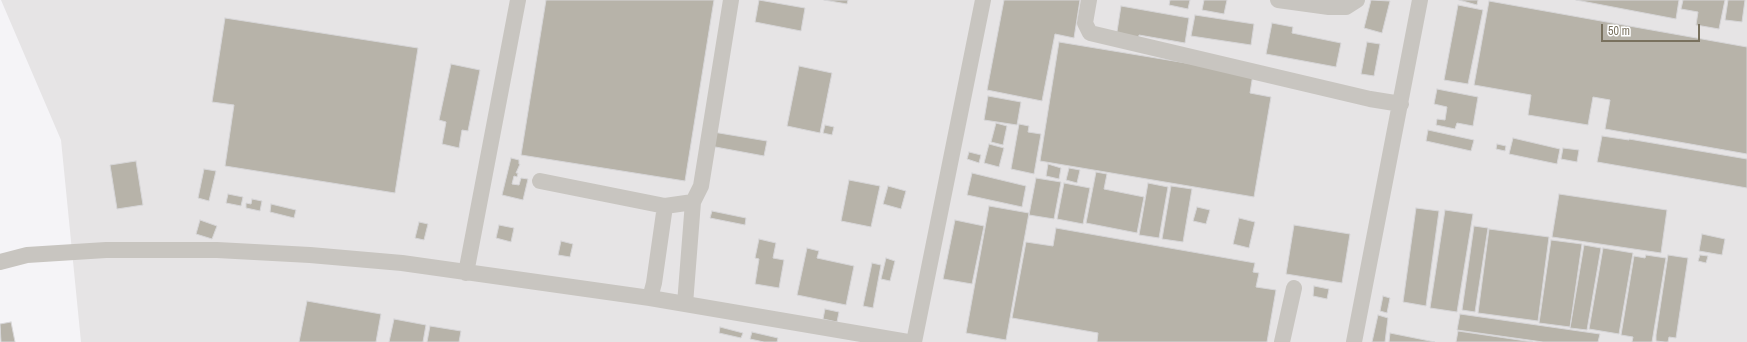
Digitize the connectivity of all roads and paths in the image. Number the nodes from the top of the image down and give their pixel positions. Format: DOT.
graph roads {
  1 [pos="518,0"];
  2 [pos="731,0"];
  3 [pos="983,0"];
  4 [pos="1089,0"];
  5 [pos="1278,0"];
  6 [pos="1357,0"];
  7 [pos="1420,0"];
  8 [pos="1401,104"];
  9 [pos="540,181"];
  10 [pos="693,202"];
  11 [pos="665,206"];
  12 [pos="0,262"];
  13 [pos="466,272"];
  14 [pos="1294,288"];
  15 [pos="650,298"];
  16 [pos="685,304"];
  17 [pos="908,342"];
  18 [pos="914,342"];
  19 [pos="1282,342"];
  20 [pos="1354,342"];
  1 -- 13 [label="street"];
  2 -- 10 [label="street"];
  3 -- 18 [label="street"];
  4 -- 8 [label="street"];
  5 -- 6 [label="street"];
  7 -- 8 [label="street"];
  8 -- 20 [label="street"];
  9 -- 11 [label="street"];
  10 -- 11 [label="street"];
  10 -- 16 [label="street"];
  11 -- 15 [label="street"];
  12 -- 13 [label="street"];
  13 -- 15 [label="street"];
  14 -- 19 [label="street"];
  15 -- 16 [label="street"];
  16 -- 17 [label="street"];
}
